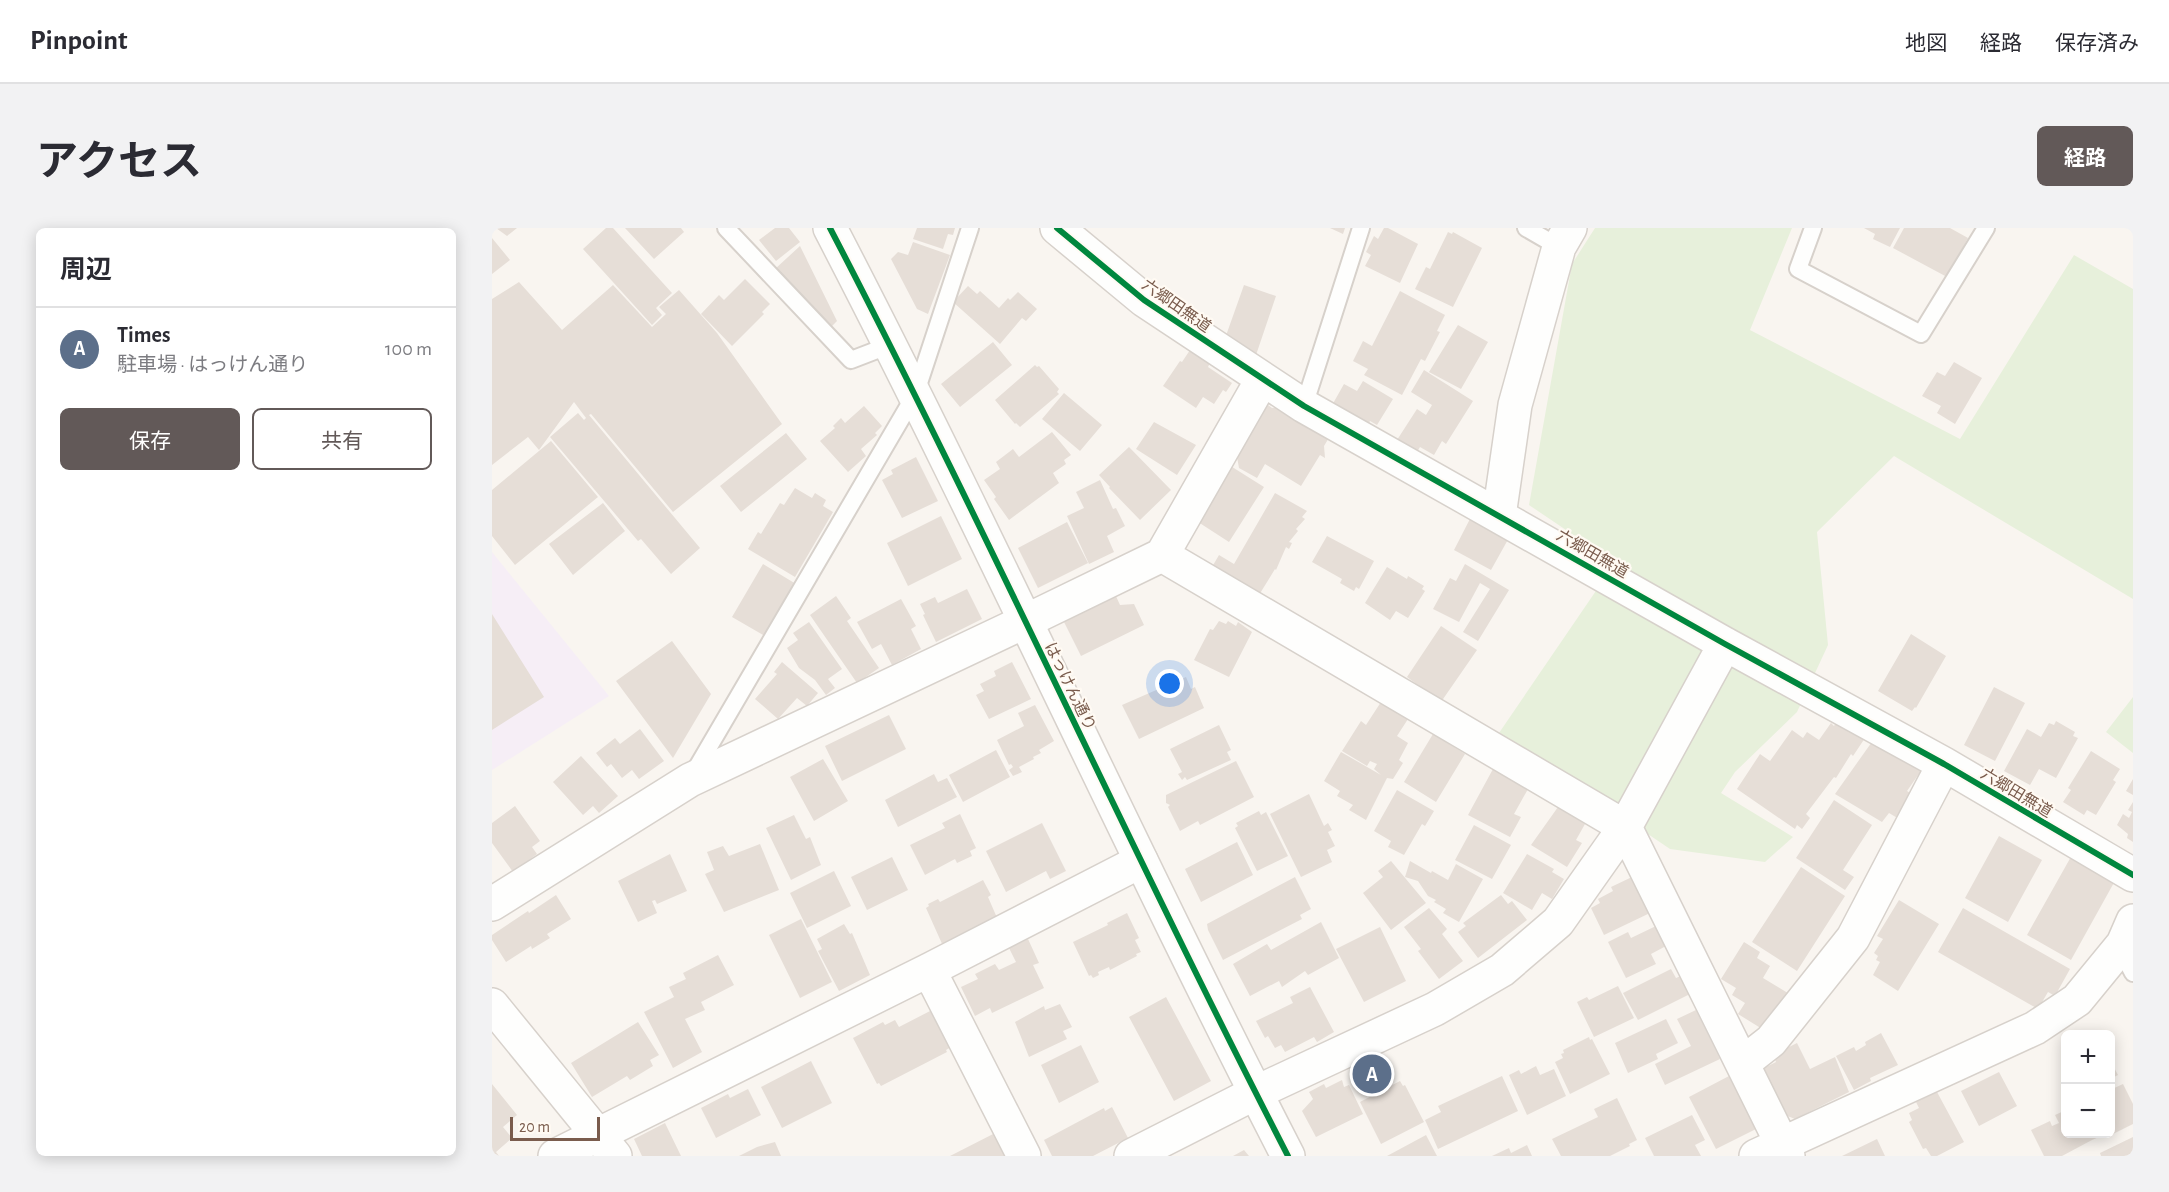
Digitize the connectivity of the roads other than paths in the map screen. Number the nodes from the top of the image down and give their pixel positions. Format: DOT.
graph roads {
  1 [pos="726,228"];
  2 [pos="830,228"];
  3 [pos="970,228"];
  4 [pos="1057,228"];
  5 [pos="1361,228"];
  6 [pos="1526,228"];
  7 [pos="1813,228"];
  8 [pos="1986,228"];
  9 [pos="1565,238"];
  10 [pos="890,345"];
  11 [pos="1262,380"];
  12 [pos="915,395"];
  13 [pos="1304,406"];
  14 [pos="1499,516"];
  15 [pos="1162,555"];
  16 [pos="1024,622"];
  17 [pos="1725,644"];
  18 [pos="1944,764"];
  19 [pos="690,780"];
  20 [pos="1624,826"];
  21 [pos="1141,861"];
  22 [pos="2133,875"];
  23 [pos="492,904"];
  24 [pos="2129,947"];
  25 [pos="929,970"];
  26 [pos="492,1005"];
  27 [pos="1743,1063"];
  28 [pos="1255,1093"];
  29 [pos="607,1145"];
  30 [pos="1775,1152"];
  31 [pos="555,1156"];
  32 [pos="1024,1156"];
  33 [pos="1131,1156"];
  34 [pos="1287,1156"];
  1 -- 10 [label="lane"];
  2 -- 10 [label="street, はっけん通り"];
  3 -- 12 [label="lane"];
  4 -- 11 [label="street, 六郷田無道"];
  5 -- 13 [label="lane"];
  6 -- 9 [label="lane"];
  7 -- 8 [label="lane"];
  9 -- 14 [label="street"];
  10 -- 12 [label="street, はっけん通り"];
  11 -- 13 [label="street, 六郷田無道"];
  11 -- 15 [label="street"];
  12 -- 16 [label="street, はっけん通り"];
  12 -- 19 [label="lane"];
  13 -- 14 [label="street, 六郷田無道"];
  14 -- 17 [label="street, 六郷田無道"];
  15 -- 16 [label="street"];
  15 -- 20 [label="street"];
  16 -- 19 [label="street"];
  16 -- 21 [label="street, はっけん通り"];
  17 -- 18 [label="street, 六郷田無道"];
  17 -- 20 [label="street"];
  18 -- 22 [label="street, 六郷田無道"];
  18 -- 27 [label="street"];
  19 -- 23 [label="street"];
  20 -- 27 [label="street"];
  20 -- 28 [label="street"];
  21 -- 25 [label="street"];
  21 -- 28 [label="street, はっけん通り"];
  24 -- 30 [label="street"];
  25 -- 29 [label="street"];
  25 -- 32 [label="street"];
  26 -- 29 [label="street"];
  27 -- 30 [label="street"];
  28 -- 33 [label="street"];
  28 -- 34 [label="street, はっけん通り"];
  29 -- 31 [label="street"];
}
